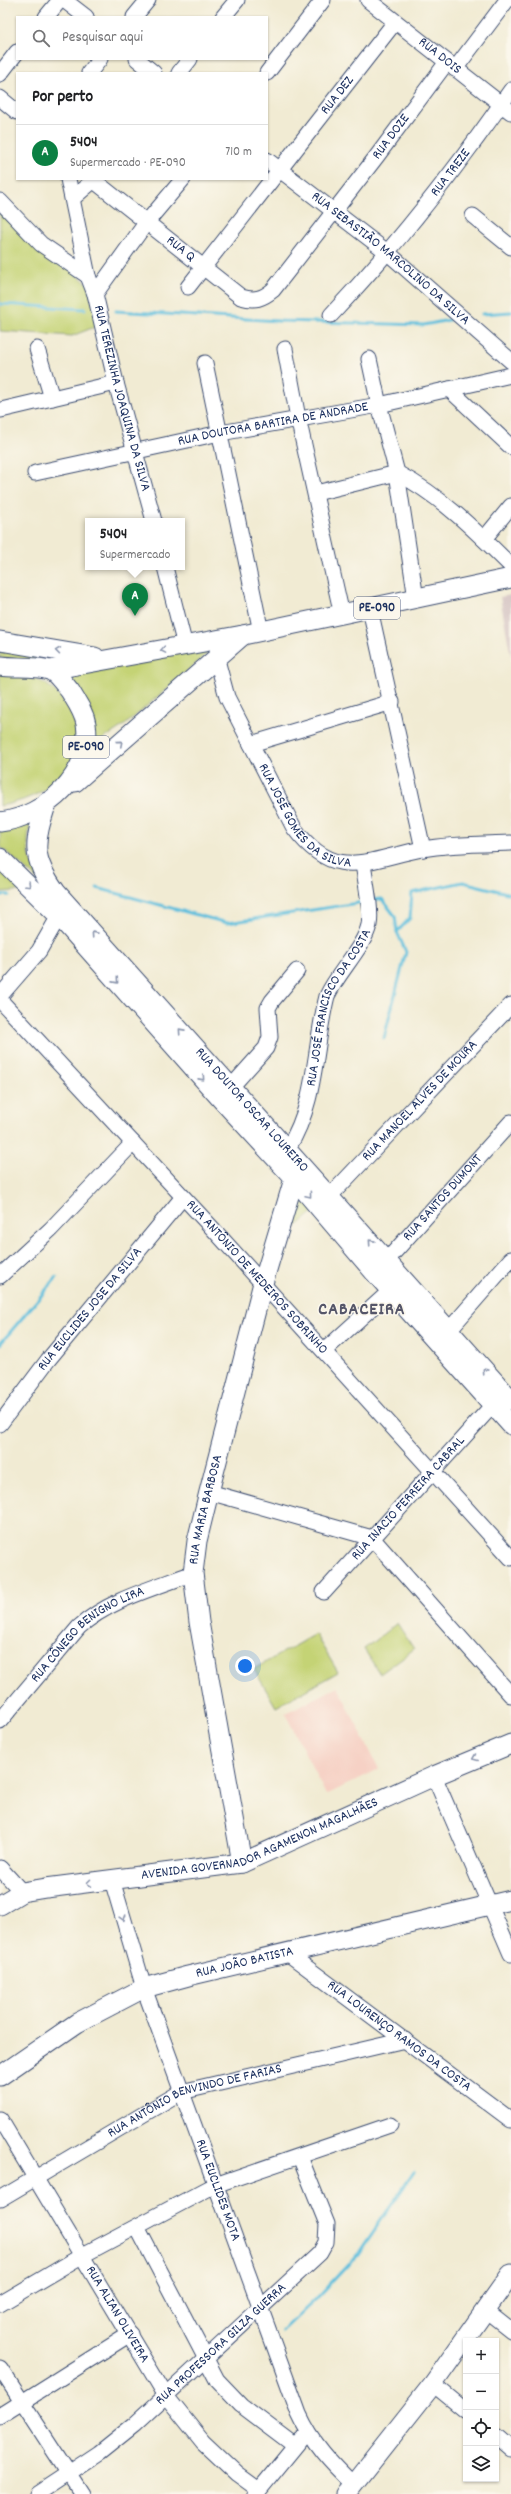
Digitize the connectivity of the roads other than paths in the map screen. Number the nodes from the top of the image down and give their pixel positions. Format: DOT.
graph roads {
  1 [pos="60,0"];
  2 [pos="64,0"];
  3 [pos="148,0"];
  4 [pos="237,0"];
  5 [pos="323,0"];
  6 [pos="368,0"];
  7 [pos="507,0"];
  8 [pos="47,16"];
  9 [pos="85,16"];
  10 [pos="135,16"];
  11 [pos="224,16"];
  12 [pos="395,22"];
  13 [pos="16,53"];
  14 [pos="99,60"];
  15 [pos="138,60"];
  16 [pos="189,60"];
  17 [pos="451,66"];
  18 [pos="90,72"];
  19 [pos="153,72"];
  20 [pos="180,72"];
  21 [pos="268,72"];
  22 [pos="0,74"];
  23 [pos="511,90"];
  24 [pos="0,98"];
  25 [pos="506,108"];
  26 [pos="16,111"];
  27 [pos="268,161"];
  28 [pos="280,170"];
  29 [pos="68,180"];
  30 [pos="92,180"];
  31 [pos="94,180"];
  32 [pos="183,180"];
  33 [pos="73,198"];
  34 [pos="0,201"];
  35 [pos="333,210"];
  36 [pos="473,216"];
  37 [pos="146,224"];
  38 [pos="509,240"];
  39 [pos="387,252"];
  40 [pos="204,267"];
  41 [pos="88,276"];
  42 [pos="188,287"];
  43 [pos="273,290"];
  44 [pos="95,294"];
  45 [pos="331,316"];
  46 [pos="37,349"];
  47 [pos="285,349"];
  48 [pos="369,359"];
  49 [pos="511,361"];
  50 [pos="205,363"];
  51 [pos="511,375"];
  52 [pos="116,383"];
  53 [pos="449,389"];
  54 [pos="52,398"];
  55 [pos="379,405"];
  56 [pos="1,410"];
  57 [pos="298,418"];
  58 [pos="220,433"];
  59 [pos="511,447"];
  60 [pos="136,451"];
  61 [pos="35,473"];
  62 [pos="397,473"];
  63 [pos="316,493"];
  64 [pos="511,506"];
  65 [pos="153,518"];
  66 [pos="484,539"];
  67 [pos="511,566"];
  68 [pos="166,570"];
  69 [pos="511,578"];
  70 [pos="416,599"];
  71 [pos="370,609"];
  72 [pos="342,615"];
  73 [pos="261,632"];
  74 [pos="243,636"];
  75 [pos="0,641"];
  76 [pos="185,646"];
  77 [pos="110,659"];
  78 [pos="217,660"];
  79 [pos="0,666"];
  80 [pos="50,670"];
  81 [pos="392,702"];
  82 [pos="251,744"];
  83 [pos="52,799"];
  84 [pos="0,822"];
  85 [pos="511,843"];
  86 [pos="422,849"];
  87 [pos="0,858"];
  88 [pos="362,864"];
  89 [pos="59,916"];
  90 [pos="297,971"];
  91 [pos="0,996"];
  92 [pos="0,1000"];
  93 [pos="511,1005"];
  94 [pos="226,1093"];
  95 [pos="511,1122"];
  96 [pos="133,1143"];
  97 [pos="293,1162"];
  98 [pos="183,1196"];
  99 [pos="330,1196"];
  100 [pos="511,1259"];
  101 [pos="381,1267"];
  102 [pos="0,1276"];
  103 [pos="263,1283"];
  104 [pos="398,1285"];
  105 [pos="449,1330"];
  106 [pos="324,1351"];
  107 [pos="505,1396"];
  108 [pos="0,1424"];
  109 [pos="511,1425"];
  110 [pos="434,1471"];
  111 [pos="209,1492"];
  112 [pos="372,1538"];
  113 [pos="511,1558"];
  114 [pos="193,1573"];
  115 [pos="324,1592"];
  116 [pos="511,1694"];
  117 [pos="0,1721"];
  118 [pos="511,1744"];
  119 [pos="434,1776"];
  120 [pos="242,1863"];
  121 [pos="0,1868"];
  122 [pos="112,1880"];
  123 [pos="22,1892"];
  124 [pos="511,1900"];
  125 [pos="490,1904"];
  126 [pos="0,1905"];
  127 [pos="286,1952"];
  128 [pos="511,1954"];
  129 [pos="144,1988"];
  130 [pos="405,2040"];
  131 [pos="0,2076"];
  132 [pos="181,2092"];
  133 [pos="0,2119"];
  134 [pos="511,2120"];
  135 [pos="390,2125"];
  136 [pos="300,2157"];
  137 [pos="36,2179"];
  138 [pos="215,2185"];
  139 [pos="0,2199"];
  140 [pos="137,2227"];
  141 [pos="83,2255"];
  142 [pos="511,2274"];
  143 [pos="0,2304"];
  144 [pos="260,2308"];
  145 [pos="487,2311"];
  146 [pos="511,2330"];
  147 [pos="130,2334"];
  148 [pos="205,2358"];
  149 [pos="0,2368"];
  150 [pos="433,2384"];
  151 [pos="166,2396"];
  152 [pos="22,2402"];
  153 [pos="465,2410"];
  154 [pos="0,2416"];
  155 [pos="307,2433"];
  156 [pos="499,2439"];
  157 [pos="294,2445"];
  158 [pos="511,2449"];
  159 [pos="68,2473"];
  160 [pos="350,2490"];
  161 [pos="258,2492"];
  162 [pos="37,2494"];
  163 [pos="82,2494"];
  1 -- 8 [label="street"];
  2 -- 9 [label="street"];
  3 -- 10 [label="street"];
  4 -- 11 [label="street"];
  5 -- 21 [label="street"];
  6 -- 12 [label="street, RUA DOIS"];
  7 -- 17 [label="street, RUA DOZE"];
  12 -- 17 [label="street, RUA DOIS"];
  12 -- 28 [label="street, RUA DEZ"];
  13 -- 22 [label="street"];
  14 -- 18 [label="street"];
  15 -- 19 [label="street"];
  16 -- 20 [label="street"];
  17 -- 25 [label="street, RUA DOIS"];
  17 -- 35 [label="street, RUA DOZE"];
  23 -- 25 [label="street, RUA TREZE"];
  24 -- 26 [label="street"];
  25 -- 39 [label="street, RUA TREZE"];
  27 -- 28 [label="street, RUA SEBASTIÃO MARCOLINO DA SILVA"];
  28 -- 35 [label="street, RUA SEBASTIÃO MARCOLINO DA SILVA"];
  28 -- 40 [label="street, RUA DEZ"];
  29 -- 33 [label="street, RUA TEREZINHA JOAQUINA DA SILVA"];
  30 -- 33 [label="street"];
  31 -- 37 [label="street, RUA Q"];
  32 -- 37 [label="street"];
  33 -- 41 [label="street, RUA TEREZINHA JOAQUINA DA SILVA"];
  34 -- 41 [label="street"];
  35 -- 39 [label="street, RUA SEBASTIÃO MARCOLINO DA SILVA"];
  35 -- 43 [label="street, RUA DOZE"];
  36 -- 38 [label="street"];
  37 -- 40 [label="street, RUA Q"];
  37 -- 44 [label="street"];
  39 -- 45 [label="street, RUA TREZE"];
  39 -- 49 [label="street, RUA SEBASTIÃO MARCOLINO DA SILVA"];
  40 -- 42 [label="street, RUA DEZ"];
  40 -- 43 [label="street, RUA Q"];
  41 -- 44 [label="street, RUA TEREZINHA JOAQUINA DA SILVA"];
  44 -- 52 [label="street, RUA TEREZINHA JOAQUINA DA SILVA"];
  46 -- 54 [label="street"];
  47 -- 57 [label="street"];
  48 -- 55 [label="street"];
  50 -- 58 [label="street"];
  51 -- 53 [label="street, RUA DOUTORA BARTIRA DE ANDRADE"];
  52 -- 54 [label="street"];
  52 -- 60 [label="street, RUA TEREZINHA JOAQUINA DA SILVA"];
  53 -- 55 [label="street, RUA DOUTORA BARTIRA DE ANDRADE"];
  53 -- 59 [label="street"];
  54 -- 56 [label="street"];
  55 -- 57 [label="street, RUA DOUTORA BARTIRA DE ANDRADE"];
  55 -- 62 [label="street"];
  57 -- 58 [label="street, RUA DOUTORA BARTIRA DE ANDRADE"];
  57 -- 63 [label="street"];
  58 -- 60 [label="street, RUA DOUTORA BARTIRA DE ANDRADE"];
  58 -- 73 [label="street"];
  60 -- 61 [label="street, RUA DOUTORA BARTIRA DE ANDRADE"];
  60 -- 65 [label="street, RUA TEREZINHA JOAQUINA DA SILVA"];
  62 -- 63 [label="street"];
  62 -- 66 [label="street"];
  62 -- 70 [label="street"];
  63 -- 72 [label="street"];
  64 -- 66 [label="street"];
  66 -- 67 [label="street"];
  68 -- 76 [label="street"];
  69 -- 70 [label="main road, PE-090"];
  70 -- 71 [label="main road, PE-090"];
  71 -- 72 [label="main road, PE-090"];
  71 -- 81 [label="street"];
  72 -- 73 [label="main road, PE-090"];
  73 -- 74 [label="main road, PE-090"];
  74 -- 76 [label="main road, PE-090"];
  74 -- 78 [label="main road, PE-090 / PE-090"];
  77 -- 75 [label="main road, PE-090, one-way"];
  76 -- 77 [label="main road, PE-090, one-way"];
  77 -- 80 [label="main road, PE-090"];
  78 -- 82 [label="street, RUA JOSÉ GOMES DA SILVA"];
  83 -- 78 [label="main road, PE-090 / PE-090, one-way"];
  79 -- 80 [label="main road, PE-090"];
  80 -- 83 [label="main road, PE-090"];
  81 -- 82 [label="street"];
  81 -- 86 [label="street"];
  82 -- 88 [label="street, RUA JOSÉ GOMES DA SILVA"];
  83 -- 84 [label="main road, PE-090"];
  94 -- 83 [label="main road, RUA DOUTOR OSCAR LOUREIRO, one-way"];
  85 -- 86 [label="street, RUA JOSÉ GOMES DA SILVA"];
  86 -- 88 [label="street, RUA JOSÉ GOMES DA SILVA"];
  87 -- 89 [label="main road, RUA DOUTOR OSCAR LOUREIRO, one-way"];
  88 -- 97 [label="street, RUA JOSÉ FRANCISCO DA COSTA"];
  89 -- 91 [label="street"];
  89 -- 94 [label="main road, RUA DOUTOR OSCAR LOUREIRO, one-way"];
  90 -- 94 [label="street"];
  92 -- 96 [label="street, RUA ANTÔNIO DE MEDEIROS SOBRINHO"];
  93 -- 99 [label="street, RUA MANOEL ALVES DE MOURA"];
  94 -- 97 [label="main road, RUA DOUTOR OSCAR LOUREIRO"];
  94 -- 97 [label="main road, RUA DOUTOR OSCAR LOUREIRO"];
  95 -- 101 [label="street, RUA SANTOS DUMONT"];
  96 -- 98 [label="street, RUA ANTÔNIO DE MEDEIROS SOBRINHO"];
  96 -- 102 [label="street"];
  97 -- 99 [label="main road, RUA DOUTOR OSCAR LOUREIRO"];
  97 -- 101 [label="main road, RUA DOUTOR OSCAR LOUREIRO, one-way"];
  97 -- 103 [label="main road, RUA MARIA BARBOSA"];
  98 -- 103 [label="street, RUA ANTÔNIO DE MEDEIROS SOBRINHO"];
  98 -- 108 [label="street, RUA EUCLIDES JOSE DA SILVA"];
  101 -- 99 [label="main road, RUA DOUTOR OSCAR LOUREIRO, one-way"];
  100 -- 105 [label="street"];
  101 -- 104 [label="main road, RUA DOUTOR OSCAR LOUREIRO"];
  103 -- 106 [label="street, RUA ANTÔNIO DE MEDEIROS SOBRINHO"];
  103 -- 111 [label="main road, RUA MARIA BARBOSA"];
  104 -- 105 [label="main road, RUA DOUTOR OSCAR LOUREIRO"];
  104 -- 106 [label="street"];
  104 -- 107 [label="main road, RUA DOUTOR OSCAR LOUREIRO"];
  107 -- 105 [label="main road, RUA DOUTOR OSCAR LOUREIRO, one-way"];
  106 -- 110 [label="street, RUA ANTÔNIO DE MEDEIROS SOBRINHO"];
  107 -- 109 [label="main road, RUA DOUTOR OSCAR LOUREIRO"];
  107 -- 110 [label="street, RUA INÁCIO FERREIRA CABRAL"];
  110 -- 112 [label="street, RUA INÁCIO FERREIRA CABRAL"];
  110 -- 113 [label="street, RUA ANTÔNIO DE MEDEIROS SOBRINHO"];
  111 -- 112 [label="street"];
  111 -- 114 [label="main road, RUA MARIA BARBOSA"];
  112 -- 115 [label="street, RUA INÁCIO FERREIRA CABRAL"];
  112 -- 116 [label="street"];
  114 -- 117 [label="street, RUA CÔNEGO BENIGNO LIRA"];
  114 -- 120 [label="main road, RUA MARIA BARBOSA"];
  118 -- 119 [label="main road, AVENIDA GOVERNADOR AGAMENON MAGALHÃES, one-way"];
  119 -- 120 [label="main road, AVENIDA GOVERNADOR AGAMENON MAGALHÃES"];
  119 -- 125 [label="street"];
  120 -- 122 [label="main road, AVENIDA GOVERNADOR AGAMENON MAGALHÃES"];
  121 -- 123 [label="street"];
  122 -- 123 [label="main road, AVENIDA GOVERNADOR AGAMENON MAGALHÃES, one-way"];
  122 -- 129 [label="street, RUA EUCLIDES MOTA, one-way"];
  123 -- 126 [label="main road, AVENIDA GOVERNADOR AGAMENON MAGALHÃES"];
  124 -- 125 [label="main road, RUA JOÃO BATISTA"];
  125 -- 127 [label="main road, RUA JOÃO BATISTA"];
  125 -- 128 [label="street"];
  127 -- 129 [label="main road, RUA JOÃO BATISTA"];
  127 -- 130 [label="street, RUA LOURENÇO RAMOS DA COSTA"];
  129 -- 131 [label="main road, RUA JOÃO BATISTA"];
  129 -- 132 [label="street, RUA EUCLIDES MOTA"];
  130 -- 132 [label="street, RUA ANTÔNIO BENVINDO DE FARIAS"];
  130 -- 134 [label="street, RUA LOURENÇO RAMOS DA COSTA"];
  132 -- 137 [label="street, RUA ANTÔNIO BENVINDO DE FARIAS"];
  132 -- 138 [label="street, RUA EUCLIDES MOTA"];
  133 -- 137 [label="street, RUA ALIAN OLIVEIRA"];
  135 -- 136 [label="street"];
  136 -- 138 [label="street"];
  136 -- 144 [label="street, RUA PROFESSORA GILZA GUERRA"];
  137 -- 139 [label="street, RUA ANTÔNIO BENVINDO DE FARIAS"];
  137 -- 141 [label="street, RUA ALIAN OLIVEIRA"];
  138 -- 140 [label="street"];
  138 -- 144 [label="street, RUA EUCLIDES MOTA"];
  140 -- 141 [label="street"];
  140 -- 148 [label="street"];
  141 -- 143 [label="street"];
  141 -- 147 [label="street, RUA ALIAN OLIVEIRA"];
  142 -- 145 [label="main road"];
  144 -- 148 [label="street, RUA PROFESSORA GILZA GUERRA"];
  144 -- 155 [label="street, RUA EUCLIDES MOTA"];
  145 -- 146 [label="street"];
  145 -- 150 [label="main road"];
  147 -- 151 [label="street, RUA ALIAN OLIVEIRA"];
  147 -- 152 [label="street"];
  148 -- 151 [label="street, RUA PROFESSORA GILZA GUERRA"];
  148 -- 157 [label="street"];
  149 -- 152 [label="street"];
  150 -- 153 [label="street"];
  150 -- 160 [label="main road"];
  151 -- 159 [label="street, RUA PROFESSORA GILZA GUERRA"];
  151 -- 161 [label="street, RUA ALIAN OLIVEIRA"];
  152 -- 154 [label="street"];
  152 -- 159 [label="street"];
  155 -- 157 [label="street"];
  155 -- 160 [label="street, RUA EUCLIDES MOTA"];
  156 -- 158 [label="street"];
  157 -- 161 [label="street"];
  159 -- 162 [label="street, RUA PROFESSORA GILZA GUERRA"];
  159 -- 163 [label="street"];
}
